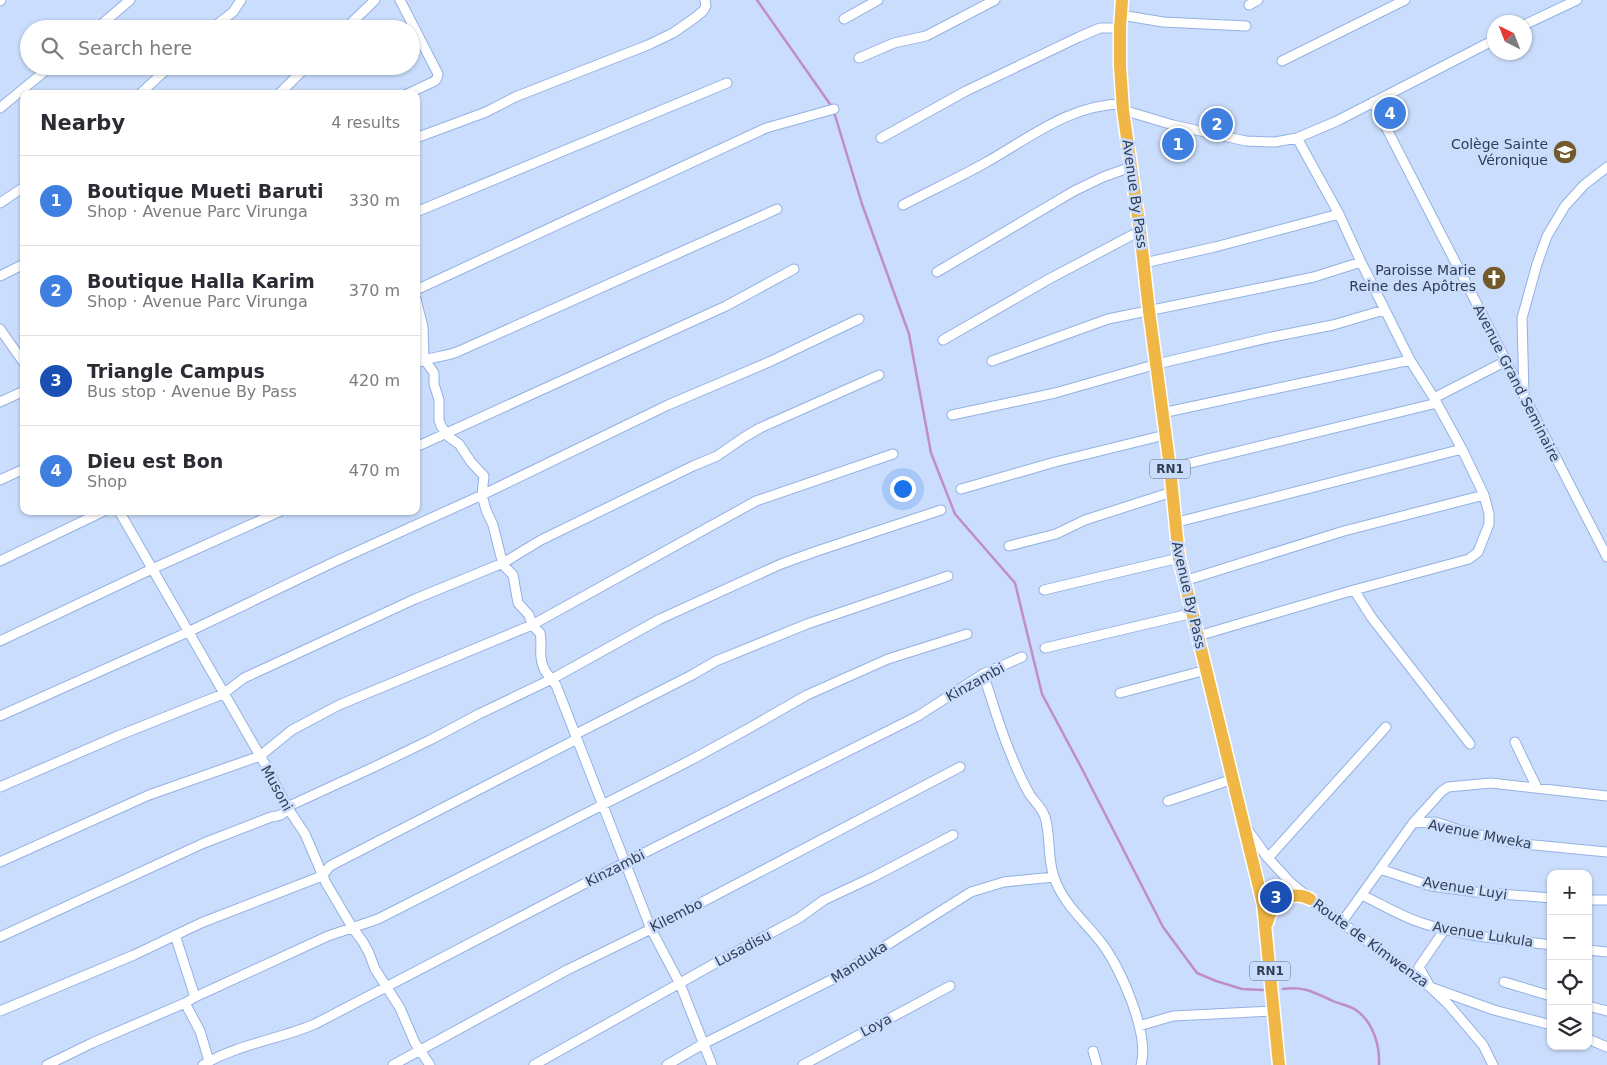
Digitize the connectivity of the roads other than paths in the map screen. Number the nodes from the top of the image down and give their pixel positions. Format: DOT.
graph roads {
  1 [pos="130,0"];
  2 [pos="241,0"];
  3 [pos="375,0"];
  4 [pos="400,0"];
  5 [pos="705,0"];
  6 [pos="878,0"];
  7 [pos="994,0"];
  8 [pos="1122,0"];
  9 [pos="1258,0"];
  10 [pos="1404,0"];
  11 [pos="1577,0"];
  12 [pos="1249,5"];
  13 [pos="844,19"];
  14 [pos="107,20"];
  15 [pos="223,20"];
  16 [pos="354,20"];
  17 [pos="410,20"];
  18 [pos="1120,21"];
  19 [pos="1532,21"];
  20 [pos="1246,26"];
  21 [pos="420,39"];
  22 [pos="1487,44"];
  23 [pos="859,58"];
  24 [pos="1282,61"];
  25 [pos="40,75"];
  26 [pos="160,75"];
  27 [pos="298,75"];
  28 [pos="727,82"];
  29 [pos="22,90"];
  30 [pos="144,90"];
  31 [pos="283,90"];
  32 [pos="416,90"];
  33 [pos="20,92"];
  34 [pos="1374,102"];
  35 [pos="1123,107"];
  36 [pos="0,108"];
  37 [pos="834,109"];
  38 [pos="420,137"];
  39 [pos="882,138"];
  40 [pos="1297,138"];
  41 [pos="1131,167"];
  42 [pos="1607,167"];
  43 [pos="20,190"];
  44 [pos="0,204"];
  45 [pos="903,205"];
  46 [pos="420,210"];
  47 [pos="777,210"];
  48 [pos="1339,214"];
  49 [pos="1140,231"];
  50 [pos="1361,262"];
  51 [pos="1144,263"];
  52 [pos="20,266"];
  53 [pos="794,269"];
  54 [pos="937,272"];
  55 [pos="0,276"];
  56 [pos="420,288"];
  57 [pos="1384,310"];
  58 [pos="1149,311"];
  59 [pos="420,315"];
  60 [pos="859,319"];
  61 [pos="0,329"];
  62 [pos="943,340"];
  63 [pos="20,357"];
  64 [pos="1410,360"];
  65 [pos="420,361"];
  66 [pos="992,361"];
  67 [pos="1506,361"];
  68 [pos="1157,364"];
  69 [pos="880,376"];
  70 [pos="20,393"];
  71 [pos="1524,397"];
  72 [pos="1435,401"];
  73 [pos="0,402"];
  74 [pos="1162,413"];
  75 [pos="952,414"];
  76 [pos="446,432"];
  77 [pos="1165,435"];
  78 [pos="420,445"];
  79 [pos="1462,449"];
  80 [pos="893,454"];
  81 [pos="1170,468"];
  82 [pos="20,472"];
  83 [pos="0,480"];
  84 [pos="961,489"];
  85 [pos="1172,492"];
  86 [pos="482,495"];
  87 [pos="1484,495"];
  88 [pos="941,510"];
  89 [pos="96,515"];
  90 [pos="121,515"];
  91 [pos="272,515"];
  92 [pos="1174,523"];
  93 [pos="1009,546"];
  94 [pos="1607,556"];
  95 [pos="1179,558"];
  96 [pos="0,561"];
  97 [pos="503,563"];
  98 [pos="152,569"];
  99 [pos="948,576"];
  100 [pos="1184,580"];
  101 [pos="1044,590"];
  102 [pos="1354,590"];
  103 [pos="1193,613"];
  104 [pos="532,625"];
  105 [pos="188,632"];
  106 [pos="967,634"];
  107 [pos="1198,636"];
  108 [pos="0,641"];
  109 [pos="1045,648"];
  110 [pos="1022,657"];
  111 [pos="1206,670"];
  112 [pos="983,674"];
  113 [pos="552,679"];
  114 [pos="1120,693"];
  115 [pos="223,694"];
  116 [pos="0,716"];
  117 [pos="1386,727"];
  118 [pos="576,737"];
  119 [pos="1515,742"];
  120 [pos="1470,744"];
  121 [pos="260,756"];
  122 [pos="960,767"];
  123 [pos="1233,779"];
  124 [pos="0,788"];
  125 [pos="1538,788"];
  126 [pos="1607,796"];
  127 [pos="1168,801"];
  128 [pos="603,805"];
  129 [pos="287,807"];
  130 [pos="1413,823"];
  131 [pos="1245,824"];
  132 [pos="952,835"];
  133 [pos="1607,852"];
  134 [pos="1268,858"];
  135 [pos="0,862"];
  136 [pos="626,862"];
  137 [pos="1380,869"];
  138 [pos="322,876"];
  139 [pos="1054,877"];
  140 [pos="1362,895"];
  141 [pos="1547,898"];
  142 [pos="1310,899"];
  143 [pos="1592,900"];
  144 [pos="1607,900"];
  145 [pos="1342,922"];
  146 [pos="352,927"];
  147 [pos="651,929"];
  148 [pos="1445,929"];
  149 [pos="1265,930"];
  150 [pos="175,935"];
  151 [pos="0,937"];
  152 [pos="1547,944"];
  153 [pos="1592,950"];
  154 [pos="1607,952"];
  155 [pos="1504,982"];
  156 [pos="680,984"];
  157 [pos="950,986"];
  158 [pos="1430,987"];
  159 [pos="387,988"];
  160 [pos="1547,995"];
  161 [pos="195,997"];
  162 [pos="185,1003"];
  163 [pos="1592,1007"];
  164 [pos="0,1011"];
  165 [pos="1274,1011"];
  166 [pos="1607,1011"];
  167 [pos="1547,1024"];
  168 [pos="1139,1026"];
  169 [pos="1592,1041"];
  170 [pos="703,1044"];
  171 [pos="1607,1048"];
  172 [pos="421,1051"];
  173 [pos="1093,1051"];
  174 [pos="206,1063"];
  175 [pos="47,1065"];
  176 [pos="393,1065"];
  177 [pos="430,1065"];
  178 [pos="534,1065"];
  179 [pos="667,1065"];
  180 [pos="712,1065"];
  181 [pos="803,1065"];
  182 [pos="1097,1065"];
  183 [pos="1141,1065"];
  184 [pos="1279,1065"];
  185 [pos="1493,1065"];
  1 -- 14 [label="street"];
  2 -- 15 [label="street"];
  3 -- 16 [label="street"];
  4 -- 17 [label="street"];
  5 -- 38 [label="street"];
  6 -- 13 [label="street"];
  7 -- 23 [label="street"];
  8 -- 18 [label="highway, Avenue By Pass / RN1"];
  9 -- 12 [label="street"];
  10 -- 24 [label="street"];
  11 -- 19 [label="street"];
  18 -- 20 [label="street"];
  18 -- 35 [label="highway, Avenue By Pass / RN1"];
  18 -- 39 [label="street"];
  21 -- 32 [label="street"];
  22 -- 34 [label="street"];
  25 -- 29 [label="street"];
  26 -- 30 [label="street"];
  27 -- 31 [label="street"];
  28 -- 46 [label="street"];
  33 -- 36 [label="street"];
  34 -- 40 [label="street"];
  34 -- 67 [label="street, Avenue Grand Seminaire"];
  35 -- 40 [label="street"];
  35 -- 41 [label="highway, Avenue By Pass / RN1"];
  35 -- 45 [label="street"];
  37 -- 56 [label="street"];
  40 -- 48 [label="street"];
  41 -- 49 [label="highway, Avenue By Pass / RN1"];
  41 -- 54 [label="street"];
  42 -- 71 [label="street"];
  43 -- 44 [label="street"];
  47 -- 65 [label="street"];
  48 -- 50 [label="street"];
  48 -- 51 [label="street"];
  49 -- 51 [label="highway, Avenue By Pass / RN1"];
  49 -- 62 [label="street"];
  50 -- 57 [label="street"];
  50 -- 58 [label="street"];
  51 -- 58 [label="highway, Avenue By Pass / RN1"];
  52 -- 55 [label="street"];
  53 -- 76 [label="street"];
  57 -- 64 [label="street"];
  57 -- 68 [label="street"];
  58 -- 66 [label="street"];
  58 -- 68 [label="highway, Avenue By Pass / RN1"];
  59 -- 65 [label="street"];
  60 -- 86 [label="street"];
  61 -- 63 [label="street"];
  64 -- 72 [label="street"];
  64 -- 74 [label="street"];
  65 -- 76 [label="street"];
  67 -- 71 [label="street, Avenue Grand Seminaire"];
  67 -- 72 [label="street"];
  68 -- 74 [label="highway, Avenue By Pass / RN1"];
  68 -- 75 [label="street"];
  69 -- 97 [label="street"];
  70 -- 73 [label="street"];
  71 -- 94 [label="street, Avenue Grand Seminaire"];
  72 -- 79 [label="street"];
  72 -- 81 [label="street"];
  74 -- 77 [label="highway, Avenue By Pass / RN1"];
  76 -- 78 [label="street"];
  76 -- 86 [label="street"];
  77 -- 81 [label="highway, Avenue By Pass / RN1"];
  77 -- 84 [label="street"];
  79 -- 87 [label="street"];
  79 -- 92 [label="street"];
  80 -- 104 [label="street"];
  81 -- 85 [label="highway, Avenue By Pass / RN1"];
  82 -- 83 [label="street"];
  85 -- 92 [label="highway, Avenue By Pass / RN1"];
  85 -- 93 [label="street"];
  86 -- 97 [label="street"];
  86 -- 105 [label="street"];
  87 -- 100 [label="street"];
  87 -- 102 [label="street"];
  88 -- 113 [label="street"];
  89 -- 96 [label="street"];
  90 -- 98 [label="street, Musoni"];
  91 -- 98 [label="street"];
  92 -- 95 [label="highway, Avenue By Pass / RN1"];
  95 -- 100 [label="highway, Avenue By Pass / RN1"];
  95 -- 101 [label="street"];
  97 -- 104 [label="street"];
  97 -- 115 [label="street"];
  98 -- 105 [label="street, Musoni"];
  98 -- 108 [label="street"];
  99 -- 118 [label="street"];
  100 -- 103 [label="highway, Avenue By Pass / RN1"];
  102 -- 107 [label="street"];
  102 -- 120 [label="street"];
  103 -- 107 [label="highway, Avenue By Pass / RN1"];
  103 -- 109 [label="street"];
  104 -- 113 [label="street"];
  104 -- 121 [label="street"];
  105 -- 115 [label="street, Musoni"];
  105 -- 116 [label="street"];
  106 -- 128 [label="street"];
  107 -- 111 [label="highway, Avenue By Pass / RN1"];
  110 -- 112 [label="street, Kinzambi"];
  111 -- 114 [label="street"];
  111 -- 123 [label="highway, Avenue By Pass / RN1"];
  112 -- 136 [label="street, Kinzambi"];
  112 -- 139 [label="street"];
  113 -- 118 [label="street"];
  113 -- 129 [label="street"];
  115 -- 121 [label="street, Musoni"];
  115 -- 124 [label="street"];
  117 -- 134 [label="street"];
  118 -- 128 [label="street"];
  118 -- 138 [label="street"];
  119 -- 125 [label="street"];
  121 -- 129 [label="street, Musoni"];
  121 -- 135 [label="street"];
  122 -- 147 [label="street, Kilembo"];
  123 -- 127 [label="street"];
  123 -- 131 [label="highway, Avenue By Pass / RN1"];
  125 -- 126 [label="street"];
  125 -- 130 [label="street"];
  128 -- 136 [label="street"];
  128 -- 146 [label="street"];
  129 -- 138 [label="street, Musoni"];
  129 -- 151 [label="street"];
  130 -- 133 [label="street, Avenue Mweka"];
  130 -- 137 [label="street"];
  131 -- 134 [label="street, Route de Kimwenza"];
  131 -- 149 [label="highway, Avenue By Pass / RN1"];
  132 -- 156 [label="street, Lusadisu"];
  134 -- 142 [label="street, Route de Kimwenza"];
  136 -- 147 [label="street"];
  136 -- 159 [label="street, Kinzambi"];
  137 -- 140 [label="street"];
  137 -- 141 [label="street, Avenue Luyi"];
  138 -- 146 [label="street, Musoni"];
  138 -- 150 [label="street"];
  139 -- 168 [label="street"];
  139 -- 170 [label="street, Manduka"];
  140 -- 145 [label="street"];
  140 -- 148 [label="street, Avenue Lukula"];
  142 -- 145 [label="street, Route de Kimwenza"];
  142 -- 149 [label="highway"];
  143 -- 144 [label="street"];
  145 -- 158 [label="street, Route de Kimwenza"];
  146 -- 159 [label="street, Musoni"];
  146 -- 161 [label="street"];
  147 -- 156 [label="street"];
  147 -- 172 [label="street, Kilembo"];
  148 -- 152 [label="street, Avenue Lukula"];
  148 -- 158 [label="street"];
  149 -- 165 [label="highway, Avenue By Pass / RN1"];
  150 -- 161 [label="street"];
  150 -- 164 [label="street"];
  153 -- 154 [label="street"];
  155 -- 160 [label="street"];
  156 -- 170 [label="street"];
  156 -- 178 [label="street, Lusadisu"];
  157 -- 181 [label="street, Loya"];
  158 -- 167 [label="street"];
  158 -- 185 [label="street, Route de Kimwenza"];
  159 -- 172 [label="street, Musoni"];
  159 -- 174 [label="street, Kinzambi"];
  161 -- 162 [label="street"];
  162 -- 174 [label="street"];
  162 -- 175 [label="street"];
  163 -- 166 [label="street"];
  165 -- 168 [label="street"];
  165 -- 184 [label="highway, Avenue By Pass / RN1"];
  168 -- 183 [label="street"];
  169 -- 171 [label="street"];
  170 -- 179 [label="street, Manduka"];
  170 -- 180 [label="street"];
  172 -- 176 [label="street, Kilembo"];
  172 -- 177 [label="street, Musoni"];
  173 -- 182 [label="street"];
}
